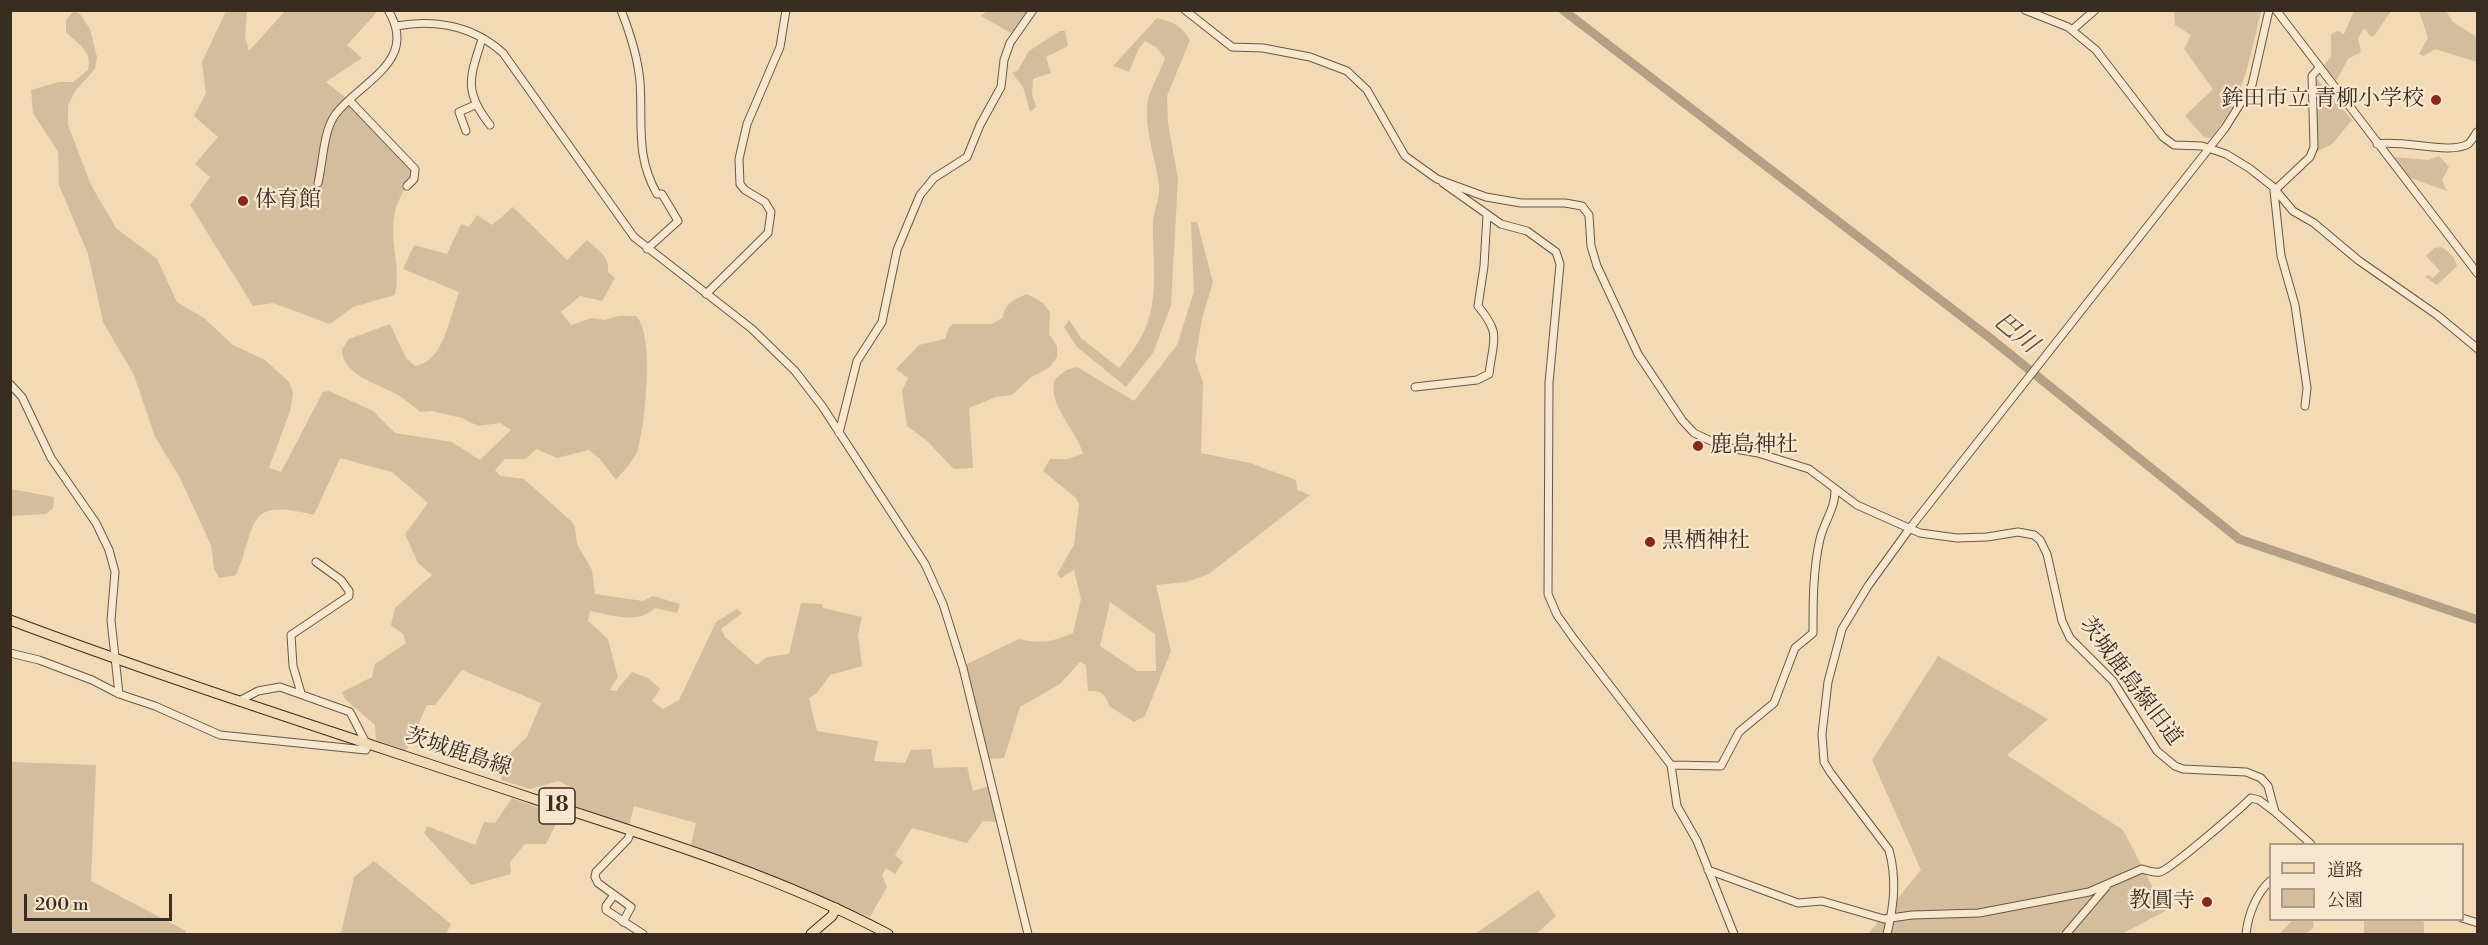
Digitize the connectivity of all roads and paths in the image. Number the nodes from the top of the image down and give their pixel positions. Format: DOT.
graph roads {
  1 [pos="388,10"];
  2 [pos="621,10"];
  3 [pos="786,10"];
  4 [pos="1034,10"];
  5 [pos="1185,10"];
  6 [pos="2025,10"];
  7 [pos="2095,10"];
  8 [pos="2269,10"];
  9 [pos="2276,10"];
  10 [pos="396,27"];
  11 [pos="2072,30"];
  12 [pos="482,39"];
  13 [pos="2319,68"];
  14 [pos="350,101"];
  15 [pos="475,105"];
  16 [pos="490,125"];
  17 [pos="466,131"];
  18 [pos="2477,132"];
  19 [pos="2377,144"];
  20 [pos="2209,148"];
  21 [pos="1437,179"];
  22 [pos="318,183"];
  23 [pos="407,186"];
  24 [pos="2274,191"];
  25 [pos="1487,215"];
  26 [pos="647,249"];
  27 [pos="2478,274"];
  28 [pos="706,294"];
  29 [pos="2478,349"];
  30 [pos="10,384"];
  31 [pos="1415,387"];
  32 [pos="2305,406"];
  33 [pos="839,433"];
  34 [pos="1835,489"];
  35 [pos="1910,528"];
  36 [pos="316,562"];
  37 [pos="10,620"];
  38 [pos="10,653"];
  39 [pos="116,659"];
  40 [pos="301,693"];
  41 [pos="119,694"];
  42 [pos="241,700"];
  43 [pos="368,743"];
  44 [pos="1671,765"];
  45 [pos="2275,812"];
  46 [pos="631,831"];
  47 [pos="2295,831"];
  48 [pos="2297,843"];
  49 [pos="2310,843"];
  50 [pos="1708,870"];
  51 [pos="2269,882"];
  52 [pos="2107,885"];
  53 [pos="614,895"];
  54 [pos="836,908"];
  55 [pos="1891,919"];
  56 [pos="623,922"];
  57 [pos="643,934"];
  58 [pos="811,934"];
  59 [pos="888,934"];
  60 [pos="1028,934"];
  61 [pos="1734,934"];
  62 [pos="1887,934"];
  63 [pos="2066,934"];
  64 [pos="2246,934"];
  1 -- 10 [label="street"];
  2 -- 26 [label="street"];
  3 -- 28 [label="street"];
  4 -- 33 [label="street"];
  5 -- 21 [label="street, 茨城鹿島線旧道"];
  6 -- 11 [label="street"];
  7 -- 11 [label="street"];
  8 -- 20 [label="street"];
  9 -- 13 [label="street"];
  10 -- 12 [label="street"];
  10 -- 14 [label="street"];
  11 -- 20 [label="street"];
  12 -- 15 [label="street"];
  12 -- 26 [label="street"];
  13 -- 19 [label="street"];
  13 -- 24 [label="street"];
  14 -- 22 [label="street"];
  14 -- 23 [label="street"];
  15 -- 16 [label="street"];
  15 -- 17 [label="street"];
  18 -- 19 [label="street"];
  19 -- 27 [label="street"];
  20 -- 24 [label="street"];
  20 -- 35 [label="street"];
  21 -- 25 [label="street"];
  21 -- 34 [label="street, 茨城鹿島線旧道"];
  24 -- 29 [label="street"];
  24 -- 32 [label="street"];
  25 -- 31 [label="street"];
  25 -- 44 [label="street"];
  26 -- 28 [label="street"];
  28 -- 33 [label="street"];
  30 -- 39 [label="street"];
  33 -- 60 [label="street"];
  34 -- 35 [label="street, 茨城鹿島線旧道"];
  34 -- 44 [label="street"];
  35 -- 45 [label="street, 茨城鹿島線旧道"];
  35 -- 55 [label="street"];
  36 -- 40 [label="street"];
  37 -- 39 [label="main road, 茨城鹿島線 / 18"];
  38 -- 41 [label="street"];
  39 -- 41 [label="street"];
  39 -- 42 [label="main road, 茨城鹿島線 / 18"];
  40 -- 42 [label="street"];
  40 -- 43 [label="street"];
  41 -- 43 [label="street"];
  42 -- 43 [label="main road, 茨城鹿島線 / 18"];
  43 -- 46 [label="main road, 茨城鹿島線 / 18"];
  44 -- 50 [label="street"];
  45 -- 47 [label="street, 茨城鹿島線旧道"];
  45 -- 52 [label="street"];
  46 -- 53 [label="street"];
  46 -- 54 [label="main road, 茨城鹿島線 / 18"];
  47 -- 48 [label="street"];
  47 -- 49 [label="street, 茨城鹿島線旧道"];
  50 -- 55 [label="street"];
  50 -- 61 [label="street"];
  51 -- 64 [label="street"];
  52 -- 55 [label="street"];
  52 -- 63 [label="street"];
  53 -- 56 [label="street"];
  53 -- 56 [label="street"];
  54 -- 58 [label="main road"];
  54 -- 59 [label="main road, 茨城鹿島線 / 18"];
  55 -- 62 [label="street"];
  56 -- 57 [label="street"];
}
